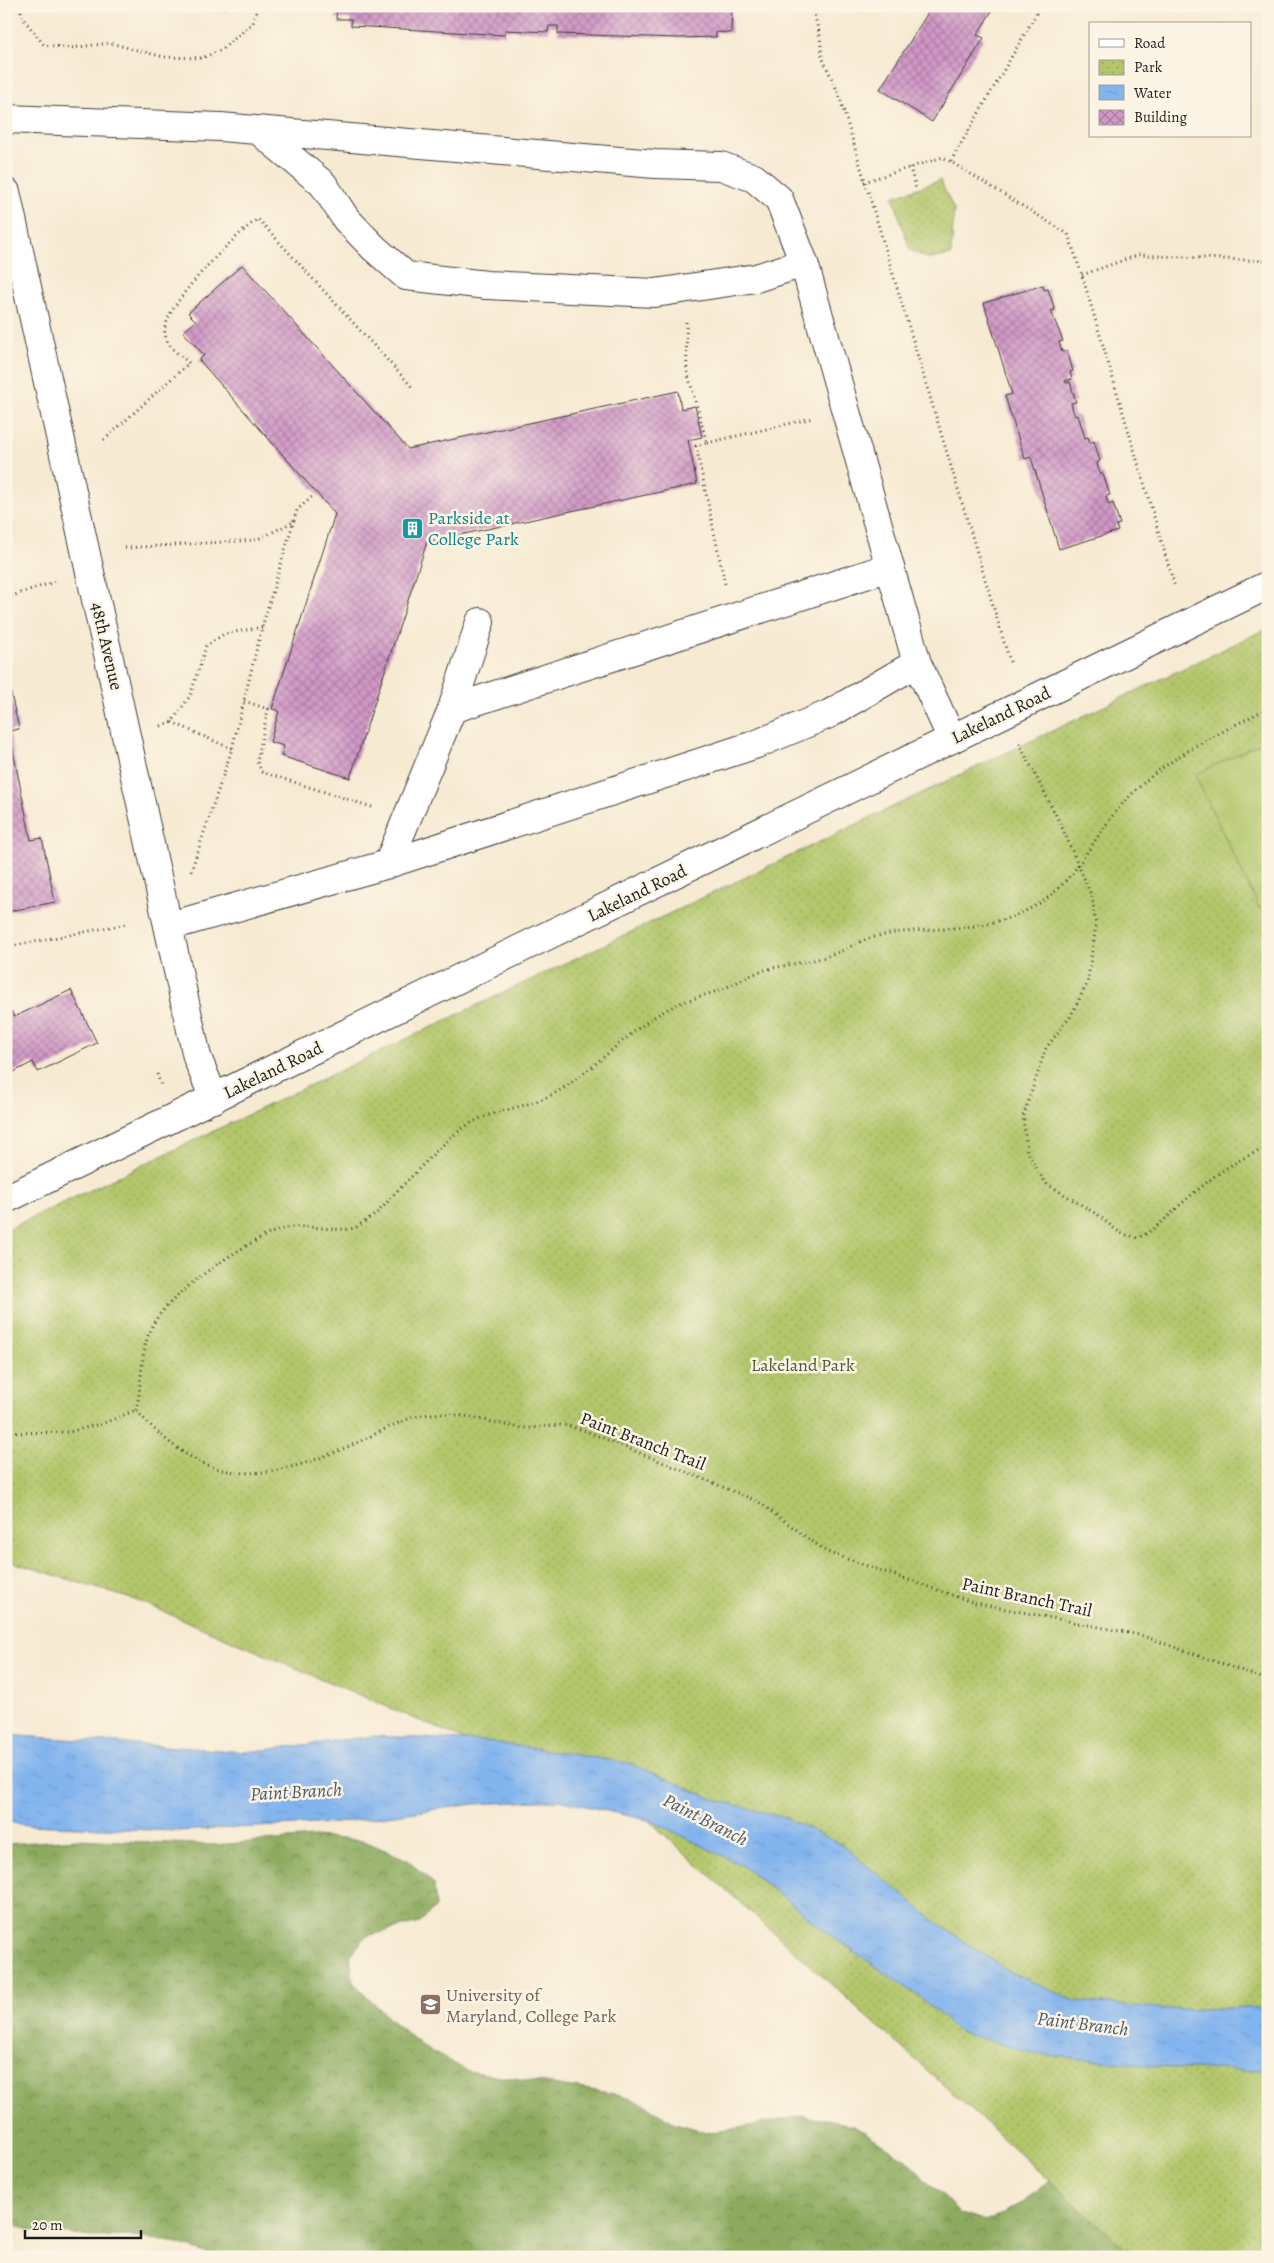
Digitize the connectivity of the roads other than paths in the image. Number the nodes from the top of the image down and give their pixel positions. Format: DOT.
graph roads {
  1 [pos="6,119"];
  2 [pos="259,131"];
  3 [pos="6,192"];
  4 [pos="804,263"];
  5 [pos="890,567"];
  6 [pos="1268,585"];
  7 [pos="480,622"];
  8 [pos="917,663"];
  9 [pos="452,709"];
  10 [pos="952,739"];
  11 [pos="388,864"];
  12 [pos="170,926"];
  13 [pos="214,1100"];
  14 [pos="6,1199"];
  1 -- 2 [label="street"];
  2 -- 4 [label="street"];
  2 -- 4 [label="street"];
  3 -- 12 [label="street, 48th Avenue"];
  4 -- 5 [label="street"];
  5 -- 8 [label="street"];
  5 -- 9 [label="street"];
  6 -- 10 [label="street, Lakeland Road"];
  7 -- 9 [label="street"];
  8 -- 10 [label="street"];
  8 -- 11 [label="street"];
  9 -- 11 [label="street"];
  10 -- 13 [label="street, Lakeland Road"];
  11 -- 12 [label="street"];
  12 -- 13 [label="street, 48th Avenue"];
  13 -- 14 [label="street, Lakeland Road"];
}
